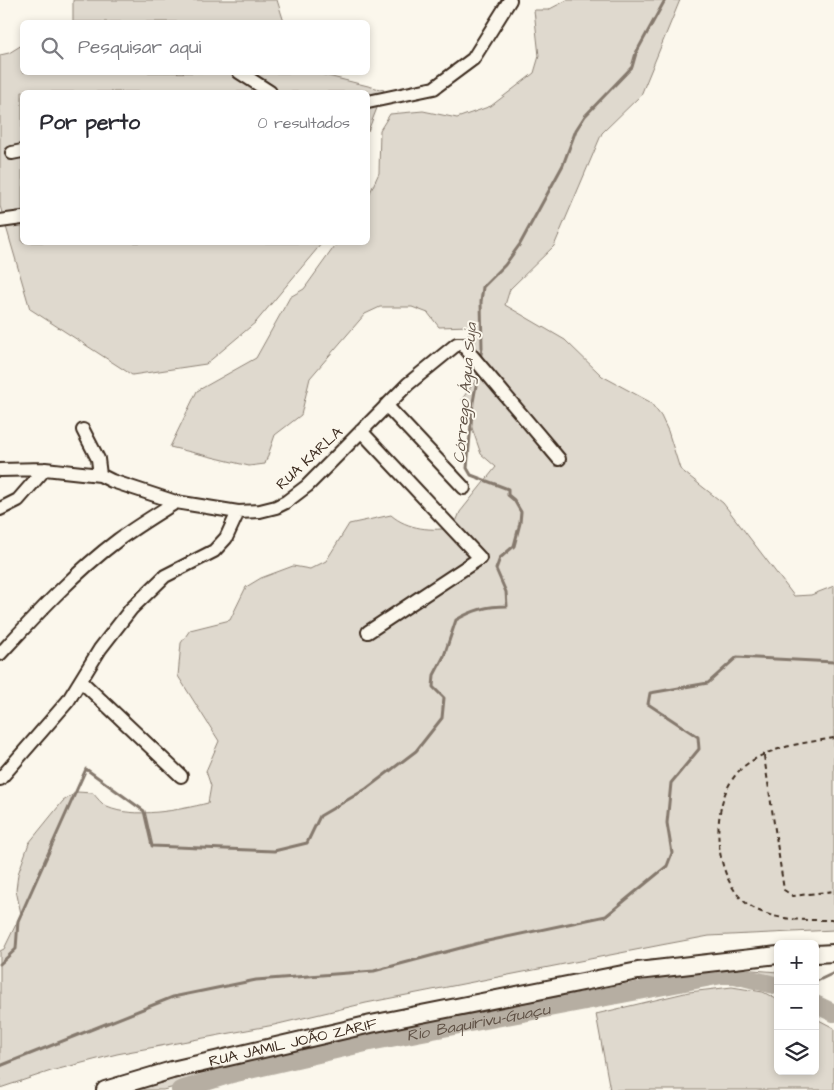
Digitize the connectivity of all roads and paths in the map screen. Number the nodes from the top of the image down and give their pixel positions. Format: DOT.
graph roads {
  1 [pos="510,0"];
  2 [pos="244,75"];
  3 [pos="267,90"];
  4 [pos="370,102"];
  5 [pos="20,218"];
  6 [pos="0,221"];
  7 [pos="386,405"];
  8 [pos="83,430"];
  9 [pos="361,431"];
  10 [pos="559,459"];
  11 [pos="45,469"];
  12 [pos="0,470"];
  13 [pos="100,475"];
  14 [pos="464,488"];
  15 [pos="176,502"];
  16 [pos="0,510"];
  17 [pos="238,512"];
  18 [pos="368,632"];
  19 [pos="0,654"];
  20 [pos="81,681"];
  21 [pos="834,738"];
  22 [pos="764,756"];
  23 [pos="181,776"];
  24 [pos="0,779"];
  25 [pos="834,891"];
  26 [pos="834,920"];
  27 [pos="834,953"];
  28 [pos="819,954"];
  29 [pos="774,956"];
  30 [pos="105,1090"];
  1 -- 4 [label="street"];
  2 -- 3 [label="street"];
  5 -- 6 [label="street"];
  7 -- 9 [label="street, RUA KARLA"];
  7 -- 10 [label="street, RUA KARLA"];
  7 -- 14 [label="street"];
  8 -- 13 [label="street"];
  9 -- 17 [label="street, RUA KARLA"];
  9 -- 18 [label="street"];
  11 -- 12 [label="street, RUA KARLA"];
  11 -- 13 [label="street, RUA KARLA"];
  11 -- 16 [label="street"];
  13 -- 15 [label="street, RUA KARLA"];
  15 -- 17 [label="street, RUA KARLA"];
  15 -- 19 [label="street"];
  17 -- 20 [label="street"];
  20 -- 23 [label="street"];
  20 -- 24 [label="street"];
  21 -- 22 [label="path"];
  22 -- 25 [label="path"];
  22 -- 26 [label="path"];
  27 -- 28 [label="main road"];
  29 -- 30 [label="main road, RUA JAMIL JOÃO ZARIF"];
}
